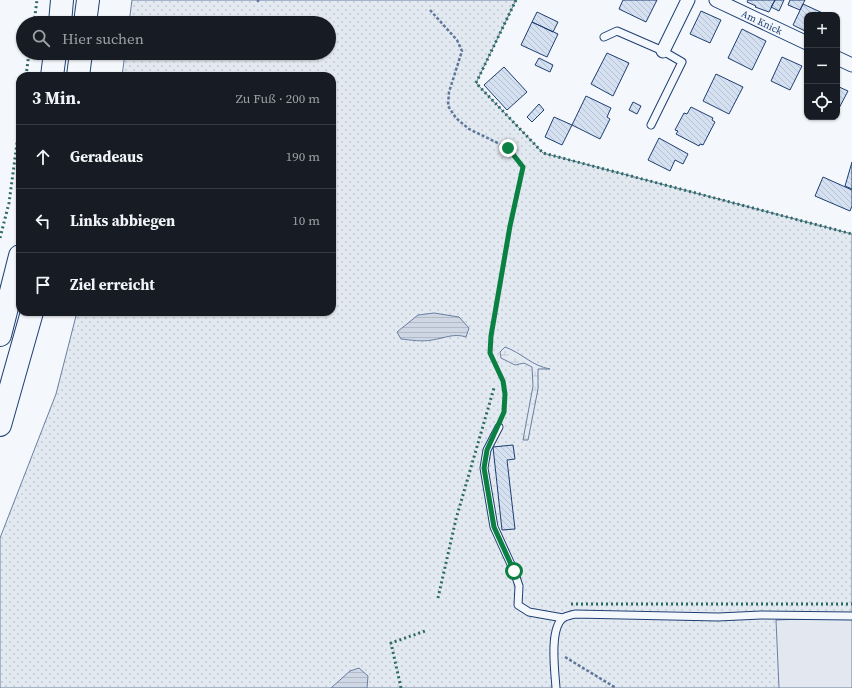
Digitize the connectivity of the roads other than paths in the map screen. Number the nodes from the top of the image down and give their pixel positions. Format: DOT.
graph roads {
  1 [pos="62,0"];
  2 [pos="88,0"];
  3 [pos="688,0"];
  4 [pos="716,0"];
  5 [pos="61,16"];
  6 [pos="86,16"];
  7 [pos="604,37"];
  8 [pos="804,43"];
  9 [pos="663,51"];
  10 [pos="840,59"];
  11 [pos="54,60"];
  12 [pos="81,60"];
  13 [pos="852,65"];
  14 [pos="53,72"];
  15 [pos="79,72"];
  16 [pos="651,126"];
  17 [pos="16,272"];
  18 [pos="31,316"];
  19 [pos="0,335"];
  20 [pos="0,425"];
  21 [pos="499,427"];
  22 [pos="852,616"];
  23 [pos="563,618"];
  24 [pos="556,688"];
  1 -- 5 [label="highway"];
  2 -- 6 [label="highway"];
  3 -- 9 [label="street"];
  4 -- 8 [label="street, Am Knick"];
  7 -- 9 [label="lane"];
  9 -- 16 [label="lane"];
  10 -- 13 [label="street"];
  11 -- 14 [label="highway"];
  12 -- 15 [label="highway"];
  17 -- 19 [label="highway"];
  18 -- 20 [label="highway"];
  21 -- 23 [label="lane"];
  22 -- 23 [label="lane"];
  23 -- 24 [label="lane"];
}
